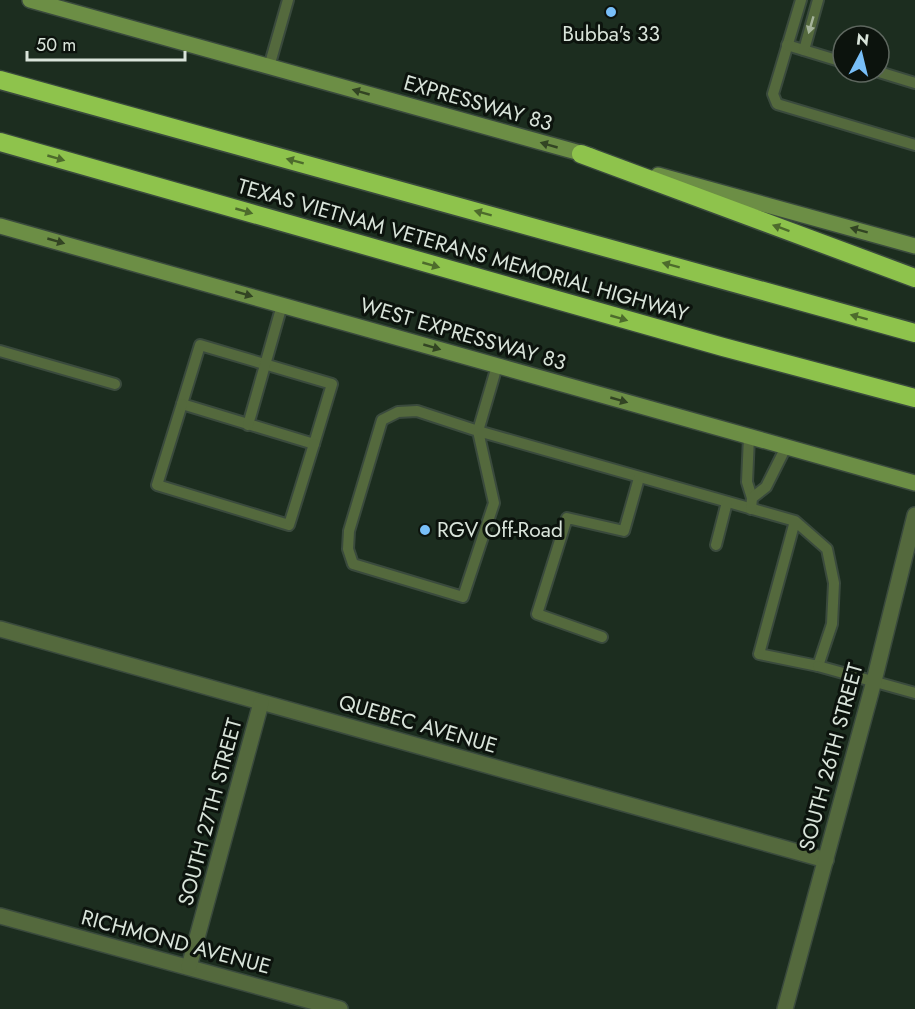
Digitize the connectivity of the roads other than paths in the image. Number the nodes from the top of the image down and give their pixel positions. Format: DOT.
graph roads {
  1 [pos="30,0"];
  2 [pos="288,0"];
  3 [pos="801,0"];
  4 [pos="818,0"];
  5 [pos="788,45"];
  6 [pos="804,50"];
  7 [pos="831,58"];
  8 [pos="269,67"];
  9 [pos="891,75"];
  10 [pos="0,80"];
  11 [pos="915,82"];
  12 [pos="0,142"];
  13 [pos="915,145"];
  14 [pos="581,154"];
  15 [pos="0,226"];
  16 [pos="915,246"];
  17 [pos="915,278"];
  18 [pos="282,305"];
  19 [pos="915,333"];
  20 [pos="0,351"];
  21 [pos="265,364"];
  22 [pos="497,366"];
  23 [pos="115,384"];
  24 [pos="915,398"];
  25 [pos="182,405"];
  26 [pos="248,424"];
  27 [pos="478,431"];
  28 [pos="749,437"];
  29 [pos="314,444"];
  30 [pos="786,447"];
  31 [pos="639,478"];
  32 [pos="915,483"];
  33 [pos="727,502"];
  34 [pos="752,503"];
  35 [pos="915,515"];
  36 [pos="795,521"];
  37 [pos="716,546"];
  38 [pos="910,556"];
  39 [pos="0,629"];
  40 [pos="603,637"];
  41 [pos="818,666"];
  42 [pos="874,681"];
  43 [pos="915,693"];
  44 [pos="261,702"];
  45 [pos="826,860"];
  46 [pos="0,916"];
  47 [pos="189,967"];
  48 [pos="340,1009"];
  49 [pos="785,1009"];
  1 -- 8 [label="main road, EXPRESSWAY 83"];
  2 -- 8 [label="lane"];
  3 -- 5 [label="lane"];
  4 -- 6 [label="lane, one-way"];
  5 -- 6 [label="lane"];
  5 -- 13 [label="lane"];
  6 -- 7 [label="lane"];
  14 -- 8 [label="main road, EXPRESSWAY 83, one-way"];
  9 -- 11 [label="lane"];
  19 -- 10 [label="highway, TEXAS VIETNAM VETERANS MEMORIAL HIGHWAY, one-way"];
  12 -- 24 [label="highway, TEXAS VIETNAM VETERANS MEMORIAL HIGHWAY, one-way"];
  16 -- 14 [label="main road, EXPRESSWAY 83, one-way"];
  17 -- 14 [label="highway, one-way"];
  15 -- 18 [label="main road, WEST EXPRESSWAY 83, one-way"];
  18 -- 21 [label="lane"];
  18 -- 22 [label="main road, WEST EXPRESSWAY 83, one-way"];
  20 -- 23 [label="lane"];
  21 -- 25 [label="lane"];
  21 -- 26 [label="lane"];
  21 -- 29 [label="lane"];
  22 -- 27 [label="lane"];
  22 -- 28 [label="main road, WEST EXPRESSWAY 83, one-way"];
  25 -- 26 [label="lane"];
  25 -- 29 [label="lane"];
  26 -- 29 [label="lane"];
  27 -- 27 [label="lane"];
  27 -- 31 [label="lane"];
  28 -- 30 [label="main road, WEST EXPRESSWAY 83"];
  28 -- 34 [label="lane"];
  30 -- 32 [label="main road, WEST EXPRESSWAY 83"];
  30 -- 34 [label="lane"];
  31 -- 33 [label="lane"];
  31 -- 40 [label="lane"];
  33 -- 34 [label="lane"];
  33 -- 37 [label="lane"];
  34 -- 36 [label="lane"];
  35 -- 38 [label="street, SOUTH 26TH STREET"];
  36 -- 41 [label="lane"];
  36 -- 41 [label="lane"];
  38 -- 42 [label="street, SOUTH 26TH STREET"];
  39 -- 44 [label="street, QUEBEC AVENUE"];
  41 -- 42 [label="lane"];
  42 -- 43 [label="lane"];
  42 -- 45 [label="street, SOUTH 26TH STREET"];
  44 -- 45 [label="street, QUEBEC AVENUE"];
  44 -- 47 [label="street, SOUTH 27TH STREET"];
  45 -- 49 [label="street, SOUTH 26TH STREET"];
  46 -- 47 [label="street, RICHMOND AVENUE"];
  47 -- 48 [label="street, RICHMOND AVENUE"];
}
